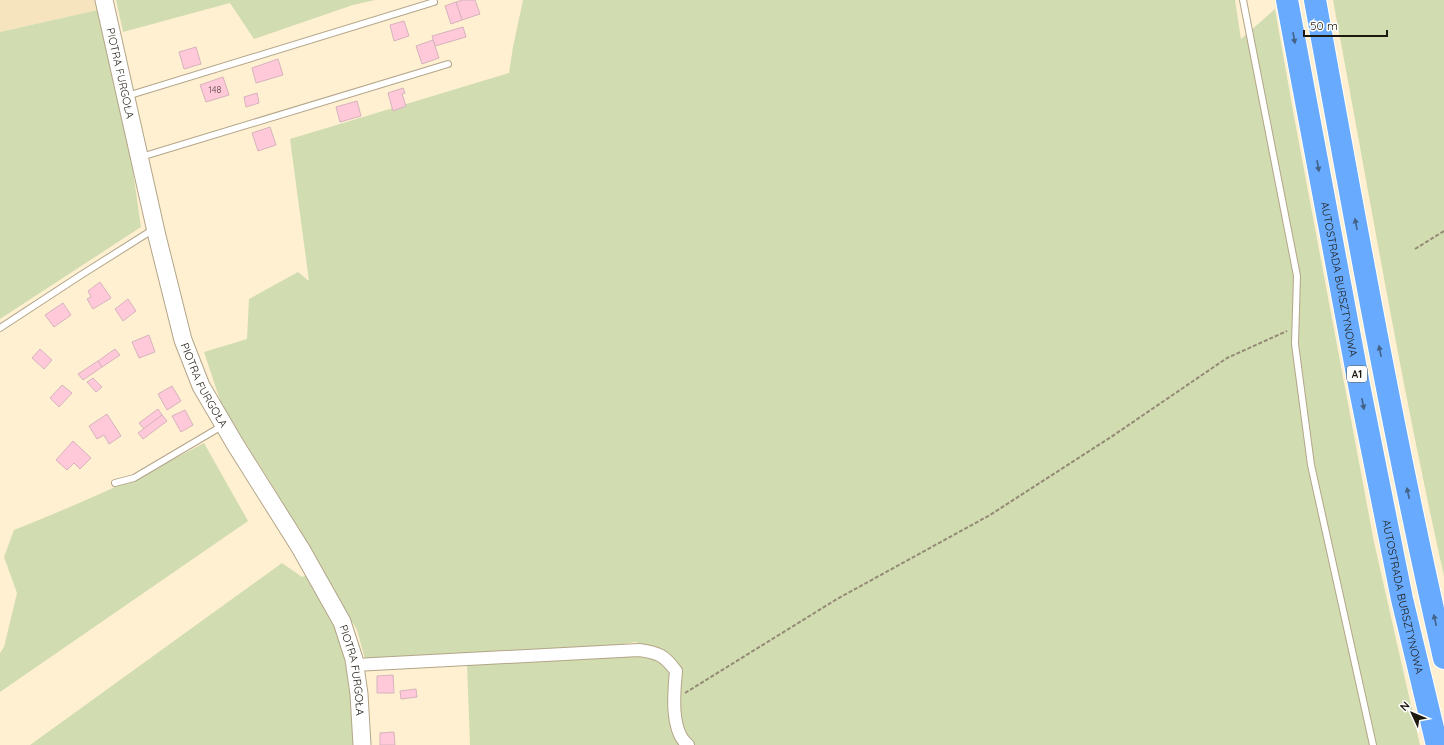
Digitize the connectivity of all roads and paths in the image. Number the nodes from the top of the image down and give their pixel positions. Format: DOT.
graph roads {
  1 [pos="104,0"];
  2 [pos="1243,0"];
  3 [pos="1287,0"];
  4 [pos="1315,0"];
  5 [pos="434,2"];
  6 [pos="448,64"];
  7 [pos="126,96"];
  8 [pos="140,157"];
  9 [pos="156,229"];
  10 [pos="1444,231"];
  11 [pos="1415,249"];
  12 [pos="1295,327"];
  13 [pos="0,328"];
  14 [pos="224,426"];
  15 [pos="115,483"];
  16 [pos="1444,658"];
  17 [pos="355,665"];
  18 [pos="674,699"];
  19 [pos="362,745"];
  20 [pos="688,745"];
  21 [pos="1373,745"];
  22 [pos="1437,745"];
  1 -- 7 [label="street, PIOTRA FURGOŁA"];
  2 -- 12 [label="lane"];
  3 -- 22 [label="highway, AUTOSTRADA BURSZTYNOWA / A1, one-way"];
  16 -- 4 [label="highway, A1, one-way"];
  5 -- 7 [label="lane"];
  6 -- 8 [label="lane"];
  7 -- 8 [label="street, PIOTRA FURGOŁA"];
  8 -- 9 [label="street, PIOTRA FURGOŁA"];
  9 -- 13 [label="lane"];
  9 -- 14 [label="street, PIOTRA FURGOŁA"];
  10 -- 11 [label="path"];
  12 -- 18 [label="path"];
  12 -- 21 [label="lane"];
  14 -- 15 [label="lane"];
  14 -- 17 [label="street, PIOTRA FURGOŁA"];
  17 -- 18 [label="street"];
  17 -- 19 [label="street, PIOTRA FURGOŁA"];
  18 -- 20 [label="street"];
}
